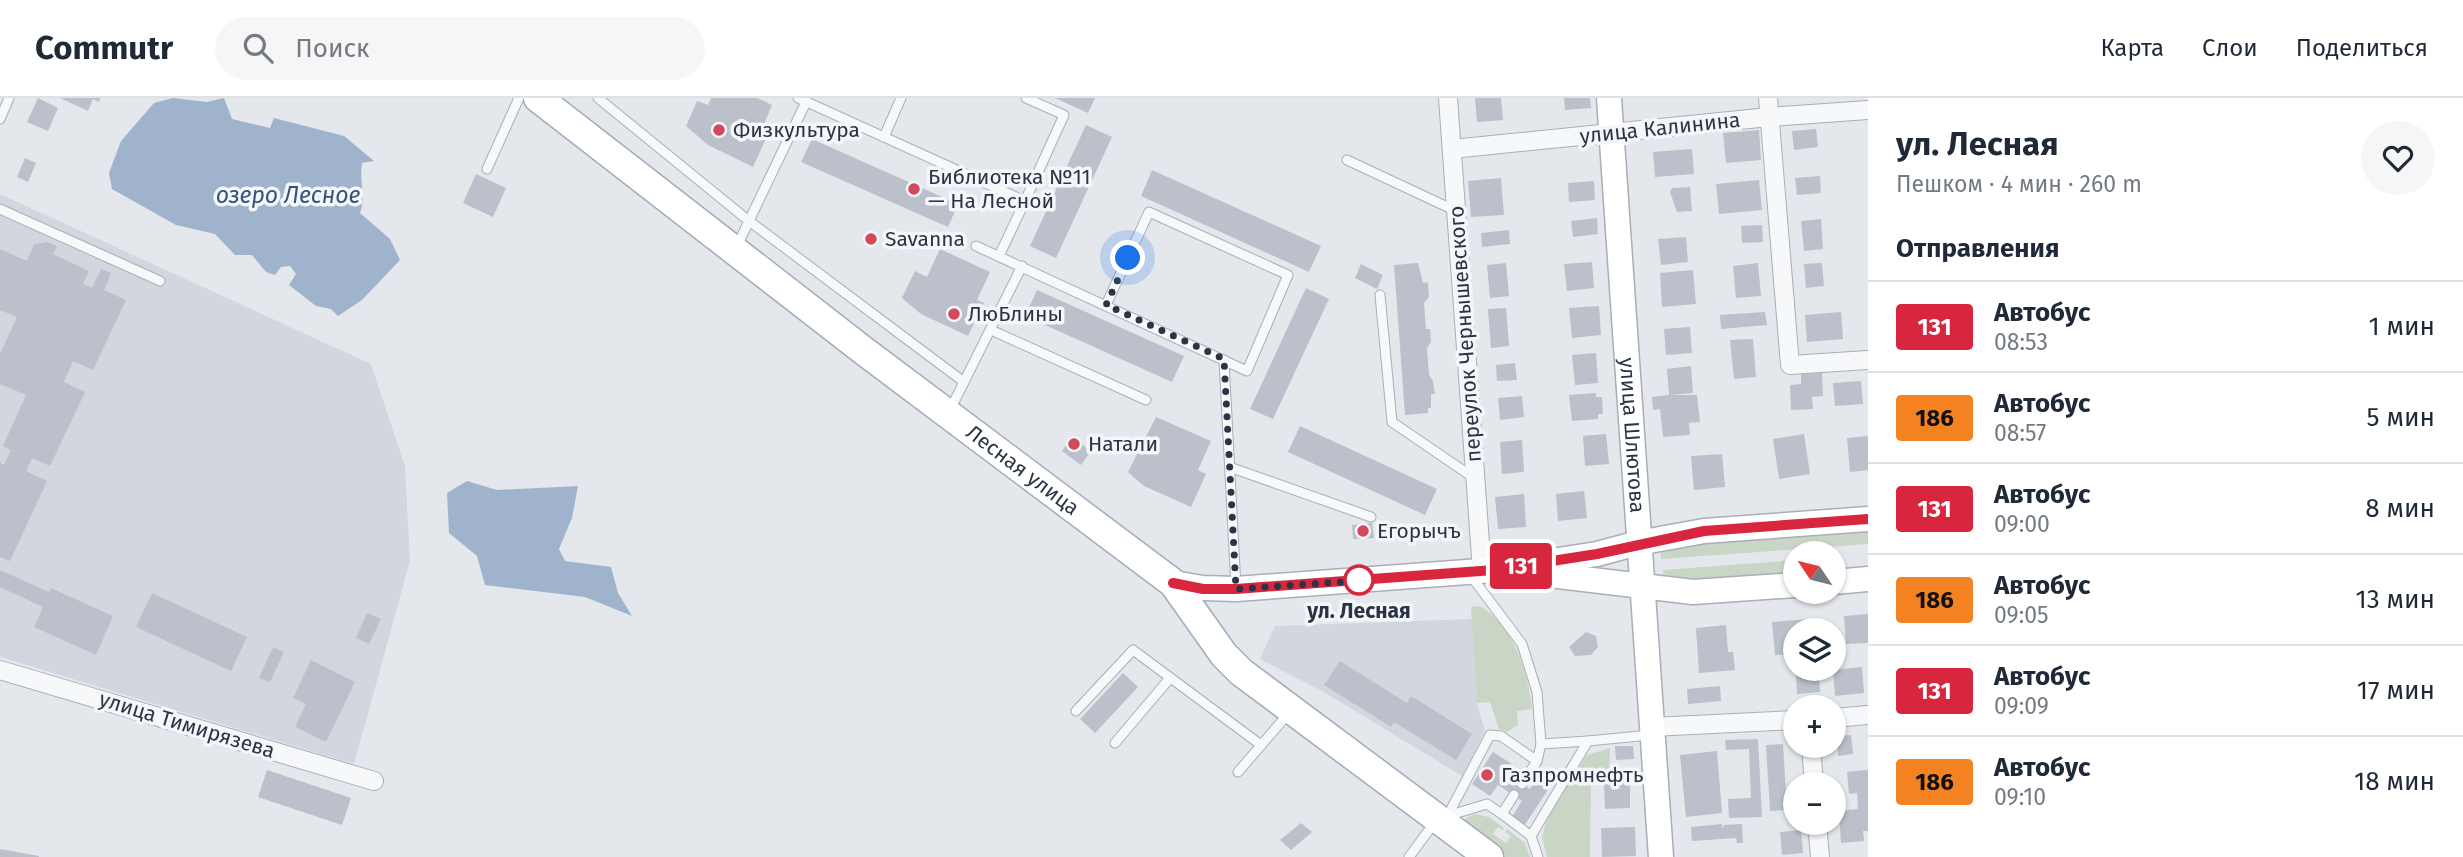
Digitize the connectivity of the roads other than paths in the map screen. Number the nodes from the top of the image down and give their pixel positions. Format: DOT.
graph roads {
  1 [pos="9,98"];
  2 [pos="519,98"];
  3 [pos="538,98"];
  4 [pos="598,98"];
  5 [pos="901,98"];
  6 [pos="1026,98"];
  7 [pos="1448,98"];
  8 [pos="1609,98"];
  9 [pos="1768,98"];
  10 [pos="802,100"];
  11 [pos="3,108"];
  12 [pos="1868,110"];
  13 [pos="1769,117"];
  14 [pos="0,119"];
  15 [pos="1612,132"];
  16 [pos="884,137"];
  17 [pos="1452,149"];
  18 [pos="1347,160"];
  19 [pos="487,169"];
  20 [pos="1025,201"];
  21 [pos="0,209"];
  22 [pos="1456,211"];
  23 [pos="749,221"];
  24 [pos="976,246"];
  25 [pos="734,251"];
  26 [pos="999,256"];
  27 [pos="1021,266"];
  28 [pos="160,281"];
  29 [pos="1380,295"];
  30 [pos="1106,305"];
  31 [pos="991,330"];
  32 [pos="1224,359"];
  33 [pos="1868,360"];
  34 [pos="964,382"];
  35 [pos="1146,400"];
  36 [pos="947,414"];
  37 [pos="1232,468"];
  38 [pos="1476,479"];
  39 [pos="1371,517"];
  40 [pos="1868,519"];
  41 [pos="1638,543"];
  42 [pos="1481,571"];
  43 [pos="1868,579"];
  44 [pos="1846,581"];
  45 [pos="1173,583"];
  46 [pos="1783,585"];
  47 [pos="1642,588"];
  48 [pos="1236,589"];
  49 [pos="0,670"];
  50 [pos="1170,678"];
  51 [pos="1291,709"];
  52 [pos="1076,711"];
  53 [pos="1868,715"];
  54 [pos="1846,717"];
  55 [pos="1783,721"];
  56 [pos="1653,731"];
  57 [pos="1588,741"];
  58 [pos="1115,743"];
  59 [pos="1541,744"];
  60 [pos="1261,745"];
  61 [pos="1537,761"];
  62 [pos="1238,772"];
  63 [pos="374,781"];
  64 [pos="1522,784"];
  65 [pos="1514,795"];
  66 [pos="1502,814"];
  67 [pos="1443,817"];
  68 [pos="1818,835"];
  69 [pos="1531,836"];
  70 [pos="1409,857"];
  71 [pos="1489,857"];
  72 [pos="1538,857"];
  73 [pos="1661,857"];
  74 [pos="1820,857"];
  1 -- 11 [label="lane"];
  2 -- 19 [label="lane"];
  3 -- 25 [label="main road, Лесная улица"];
  4 -- 23 [label="lane"];
  5 -- 16 [label="lane"];
  6 -- 20 [label="lane"];
  7 -- 17 [label="street, переулок Чернышевского"];
  8 -- 15 [label="main road, улица Шлютова"];
  9 -- 13 [label="street"];
  10 -- 16 [label="lane"];
  10 -- 23 [label="lane"];
  11 -- 14 [label="lane"];
  12 -- 13 [label="street, улица Калинина"];
  13 -- 15 [label="street, улица Калинина"];
  13 -- 33 [label="street"];
  15 -- 17 [label="street, улица Калинина"];
  15 -- 41 [label="main road, улица Шлютова"];
  16 -- 20 [label="lane"];
  17 -- 22 [label="street, переулок Чернышевского"];
  18 -- 22 [label="lane"];
  20 -- 26 [label="lane"];
  21 -- 28 [label="lane"];
  22 -- 38 [label="street, переулок Чернышевского"];
  23 -- 25 [label="lane"];
  23 -- 34 [label="lane"];
  24 -- 26 [label="lane"];
  25 -- 36 [label="main road, Лесная улица"];
  26 -- 27 [label="lane"];
  27 -- 30 [label="lane"];
  27 -- 31 [label="lane"];
  29 -- 38 [label="lane"];
  30 -- 32 [label="lane"];
  30 -- 32 [label="lane"];
  31 -- 34 [label="lane"];
  31 -- 35 [label="lane"];
  32 -- 37 [label="lane"];
  34 -- 36 [label="lane"];
  36 -- 45 [label="main road, Лесная улица"];
  37 -- 39 [label="lane"];
  37 -- 48 [label="lane"];
  38 -- 42 [label="street, переулок Чернышевского"];
  40 -- 41 [label="main road"];
  41 -- 42 [label="main road"];
  41 -- 47 [label="main road, улица Шлютова"];
  42 -- 47 [label="main road"];
  42 -- 48 [label="main road"];
  42 -- 59 [label="lane"];
  43 -- 44 [label="main road"];
  45 -- 48 [label="main road"];
  45 -- 51 [label="main road, Лесная улица"];
  46 -- 47 [label="main road"];
  47 -- 56 [label="main road, улица Шлютова"];
  49 -- 63 [label="street, улица Тимирязева"];
  50 -- 52 [label="lane"];
  50 -- 58 [label="lane"];
  50 -- 60 [label="lane"];
  51 -- 60 [label="lane"];
  51 -- 67 [label="main road, Лесная улица"];
  53 -- 54 [label="street"];
  55 -- 56 [label="street"];
  56 -- 57 [label="lane"];
  56 -- 73 [label="main road, улица Шлютова"];
  57 -- 59 [label="lane"];
  57 -- 69 [label="lane"];
  59 -- 61 [label="lane"];
  60 -- 62 [label="lane"];
  61 -- 64 [label="lane"];
  61 -- 67 [label="lane"];
  65 -- 66 [label="lane"];
  66 -- 67 [label="lane"];
  66 -- 69 [label="lane"];
  67 -- 70 [label="lane"];
  67 -- 71 [label="main road, Лесная улица"];
  68 -- 74 [label="street"];
  69 -- 72 [label="lane"];
}
